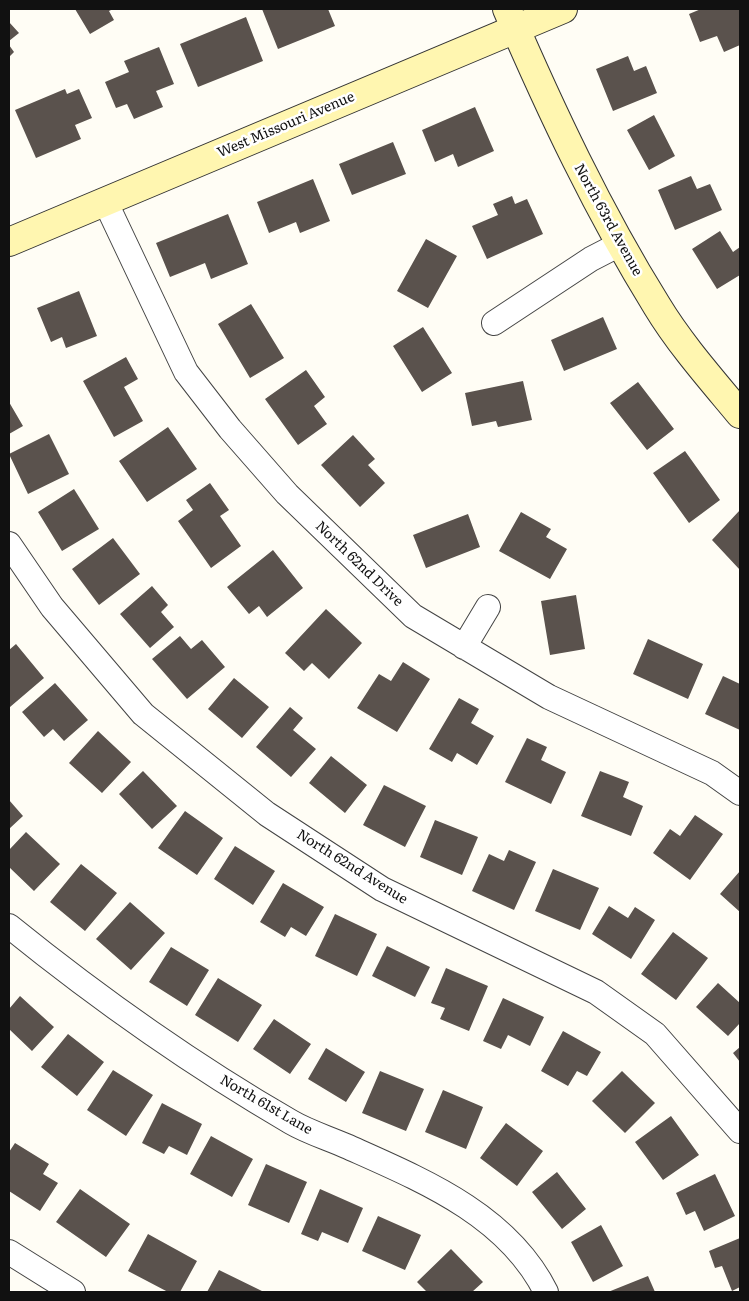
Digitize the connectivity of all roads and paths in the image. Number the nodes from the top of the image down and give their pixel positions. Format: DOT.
graph roads {
  1 [pos="562,9"];
  2 [pos="511,19"];
  3 [pos="105,201"];
  4 [pos="9,242"];
  5 [pos="620,244"];
  6 [pos="494,323"];
  7 [pos="740,414"];
  8 [pos="9,544"];
  9 [pos="488,607"];
  10 [pos="464,647"];
  11 [pos="740,792"];
  12 [pos="9,926"];
  13 [pos="740,1131"];
  14 [pos="9,1252"];
  15 [pos="73,1292"];
  16 [pos="546,1292"];
  1 -- 2 [label="street, West Missouri Avenue"];
  2 -- 3 [label="street, West Missouri Avenue"];
  2 -- 5 [label="street, North 63rd Avenue"];
  3 -- 4 [label="street, West Missouri Avenue"];
  3 -- 10 [label="street, North 62nd Drive"];
  5 -- 6 [label="street"];
  5 -- 7 [label="street, North 63rd Avenue"];
  8 -- 13 [label="street, North 62nd Avenue"];
  9 -- 10 [label="street"];
  10 -- 11 [label="street, North 62nd Drive"];
  12 -- 16 [label="street, North 61st Lane"];
  14 -- 15 [label="street"];
}
